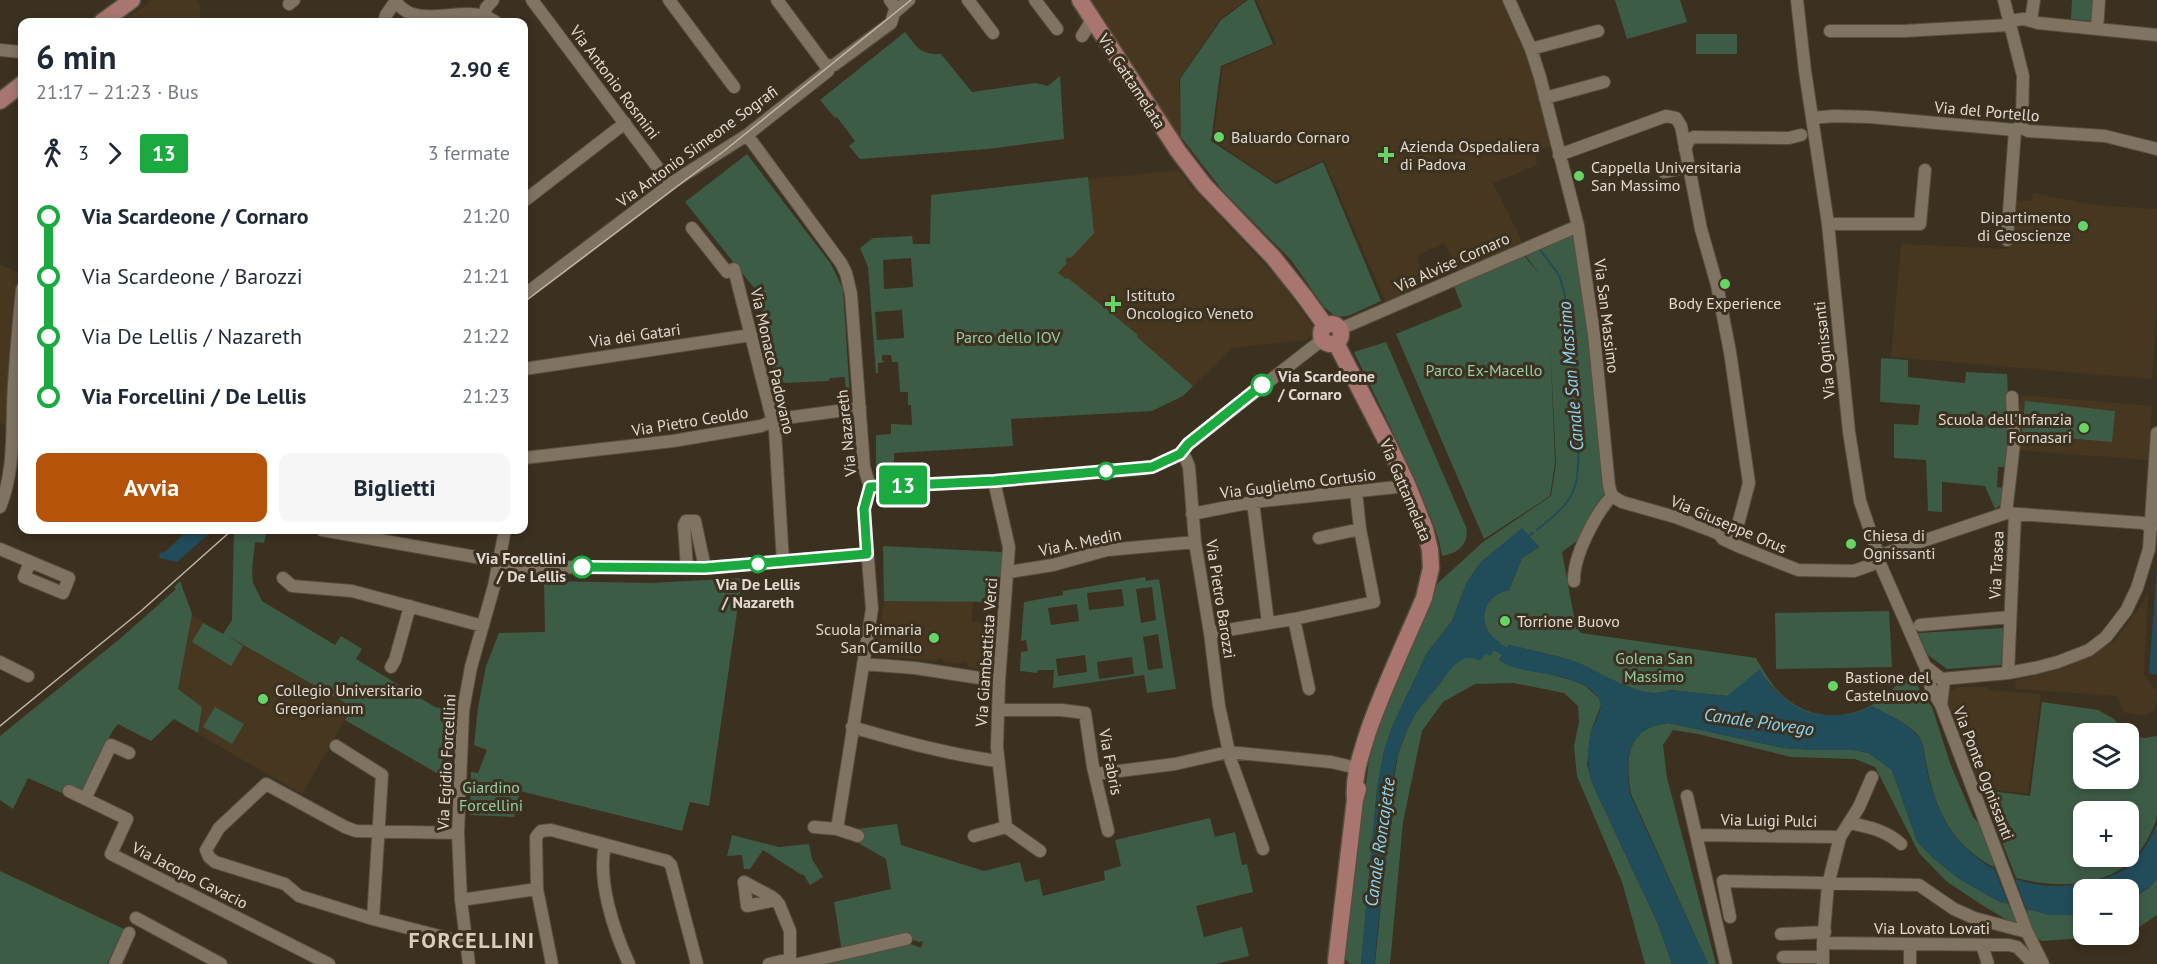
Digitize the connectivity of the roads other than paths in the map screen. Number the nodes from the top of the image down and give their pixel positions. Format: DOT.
graph roads {
  1 [pos="132,0"];
  2 [pos="493,0"];
  3 [pos="532,0"];
  4 [pos="669,0"];
  5 [pos="777,0"];
  6 [pos="909,0"];
  7 [pos="968,0"];
  8 [pos="1035,0"];
  9 [pos="1080,0"];
  10 [pos="1509,0"];
  11 [pos="1797,0"];
  12 [pos="2004,0"];
  13 [pos="2034,0"];
  14 [pos="2100,0"];
  15 [pos="395,1"];
  16 [pos="893,5"];
  17 [pos="484,16"];
  18 [pos="107,18"];
  19 [pos="385,18"];
  20 [pos="488,18"];
  21 [pos="1092,20"];
  22 [pos="2031,21"];
  23 [pos="2009,23"];
  24 [pos="2097,28"];
  25 [pos="1057,29"];
  26 [pos="1598,31"];
  27 [pos="1830,31"];
  28 [pos="993,33"];
  29 [pos="2157,35"];
  30 [pos="1082,36"];
  31 [pos="0,50"];
  32 [pos="1532,50"];
  33 [pos="18,52"];
  34 [pos="826,66"];
  35 [pos="1604,82"];
  36 [pos="18,87"];
  37 [pos="734,87"];
  38 [pos="1545,98"];
  39 [pos="0,101"];
  40 [pos="1812,118"];
  41 [pos="625,123"];
  42 [pos="2018,128"];
  43 [pos="747,135"];
  44 [pos="1810,137"];
  45 [pos="1685,149"];
  46 [pos="2157,150"];
  47 [pos="1559,155"];
  48 [pos="1689,167"];
  49 [pos="1925,170"];
  50 [pos="1664,172"];
  51 [pos="670,184"];
  52 [pos="528,198"];
  53 [pos="1828,224"];
  54 [pos="1578,225"];
  55 [pos="692,228"];
  56 [pos="2007,240"];
  57 [pos="528,292"];
  58 [pos="1331,334"];
  59 [pos="751,335"];
  60 [pos="528,368"];
  61 [pos="18,381"];
  62 [pos="2012,397"];
  63 [pos="860,408"];
  64 [pos="18,415"];
  65 [pos="773,421"];
  66 [pos="18,432"];
  67 [pos="2157,433"];
  68 [pos="1180,454"];
  69 [pos="528,458"];
  70 [pos="994,481"];
  71 [pos="1407,486"];
  72 [pos="870,487"];
  73 [pos="1356,491"];
  74 [pos="1612,496"];
  75 [pos="1253,502"];
  76 [pos="0,507"];
  77 [pos="1192,514"];
  78 [pos="2011,514"];
  79 [pos="2152,526"];
  80 [pos="1360,529"];
  81 [pos="345,534"];
  82 [pos="504,534"];
  83 [pos="1719,534"];
  84 [pos="1319,538"];
  85 [pos="1195,542"];
  86 [pos="0,549"];
  87 [pos="867,554"];
  88 [pos="1878,559"];
  89 [pos="30,562"];
  90 [pos="783,562"];
  91 [pos="499,563"];
  92 [pos="687,568"];
  93 [pos="705,568"];
  94 [pos="1009,572"];
  95 [pos="283,578"];
  96 [pos="1574,581"];
  97 [pos="410,606"];
  98 [pos="2010,616"];
  99 [pos="1294,619"];
  100 [pos="1268,623"];
  101 [pos="1920,625"];
  102 [pos="483,626"];
  103 [pos="1210,633"];
  104 [pos="0,663"];
  105 [pos="863,664"];
  106 [pos="391,667"];
  107 [pos="2008,674"];
  108 [pos="28,676"];
  109 [pos="999,681"];
  110 [pos="1939,684"];
  111 [pos="1309,689"];
  112 [pos="998,710"];
  113 [pos="852,727"];
  114 [pos="1365,743"];
  115 [pos="336,746"];
  116 [pos="1228,752"];
  117 [pos="129,753"];
  118 [pos="997,761"];
  119 [pos="1357,768"];
  120 [pos="1095,774"];
  121 [pos="1872,777"];
  122 [pos="69,791"];
  123 [pos="1687,796"];
  124 [pos="85,799"];
  125 [pos="1355,800"];
  126 [pos="1849,823"];
  127 [pos="814,826"];
  128 [pos="1006,827"];
  129 [pos="837,829"];
  130 [pos="1108,831"];
  131 [pos="379,832"];
  132 [pos="458,833"];
  133 [pos="1696,835"];
  134 [pos="858,836"];
  135 [pos="974,836"];
  136 [pos="1840,837"];
  137 [pos="1901,844"];
  138 [pos="605,845"];
  139 [pos="1263,849"];
  140 [pos="1040,851"];
  141 [pos="1828,885"];
  142 [pos="537,889"];
  143 [pos="461,900"];
  144 [pos="776,900"];
  145 [pos="1730,917"];
  146 [pos="136,918"];
  147 [pos="374,919"];
  148 [pos="2025,927"];
  149 [pos="129,933"];
  150 [pos="1781,934"];
  151 [pos="1824,938"];
  152 [pos="906,939"];
  153 [pos="466,940"];
  154 [pos="1910,945"];
  155 [pos="1982,945"];
  156 [pos="1783,957"];
  157 [pos="1823,960"];
  158 [pos="120,962"];
  159 [pos="792,962"];
  160 [pos="1334,963"];
  161 [pos="221,964"];
  162 [pos="329,964"];
  163 [pos="469,964"];
  164 [pos="552,964"];
  165 [pos="629,964"];
  166 [pos="697,964"];
  167 [pos="769,964"];
  168 [pos="1726,964"];
  169 [pos="1910,964"];
  170 [pos="1988,964"];
  171 [pos="2034,964"];
  172 [pos="2043,964"];
  1 -- 18 [label="main road"];
  2 -- 17 [label="street"];
  3 -- 41 [label="street, Via Antonio Rosmini"];
  4 -- 37 [label="street"];
  5 -- 34 [label="street"];
  6 -- 16 [label="street, Via Antonio Simeone Sografi"];
  7 -- 28 [label="street"];
  8 -- 25 [label="street"];
  9 -- 21 [label="main road, Via Gattamelata"];
  10 -- 32 [label="street, Via San Massimo"];
  11 -- 40 [label="street"];
  12 -- 23 [label="street"];
  13 -- 22 [label="street"];
  14 -- 24 [label="street"];
  15 -- 17 [label="street"];
  15 -- 19 [label="street"];
  16 -- 34 [label="street, Via Antonio Simeone Sografi"];
  17 -- 20 [label="street"];
  21 -- 30 [label="street"];
  21 -- 58 [label="main road, Via Gattamelata"];
  22 -- 23 [label="street"];
  22 -- 24 [label="street"];
  23 -- 27 [label="street"];
  23 -- 42 [label="street"];
  24 -- 29 [label="street"];
  26 -- 32 [label="street"];
  31 -- 33 [label="street"];
  32 -- 38 [label="street, Via San Massimo"];
  34 -- 43 [label="street, Via Antonio Simeone Sografi"];
  35 -- 38 [label="street"];
  36 -- 39 [label="main road"];
  38 -- 47 [label="street, Via San Massimo"];
  40 -- 42 [label="street, Via del Portello"];
  40 -- 44 [label="street"];
  41 -- 51 [label="street, Via Antonio Rosmini"];
  41 -- 52 [label="street"];
  42 -- 46 [label="street, Via del Portello"];
  42 -- 56 [label="street"];
  43 -- 51 [label="street, Via Antonio Simeone Sografi"];
  43 -- 63 [label="street, Via Nazareth"];
  44 -- 45 [label="street"];
  44 -- 53 [label="street, Via Ognissanti"];
  45 -- 47 [label="street"];
  45 -- 48 [label="street"];
  47 -- 54 [label="street, Via San Massimo"];
  48 -- 50 [label="street"];
  48 -- 83 [label="street"];
  49 -- 53 [label="street"];
  51 -- 57 [label="street, Via Antonio Simeone Sografi"];
  53 -- 88 [label="street, Via Ognissanti"];
  54 -- 58 [label="street, Via Alvise Cornaro"];
  54 -- 74 [label="street, Via San Massimo"];
  55 -- 59 [label="street, Via Monaco Padovano"];
  58 -- 68 [label="street, Via Alvise Cornaro"];
  58 -- 71 [label="main road, Via Gattamelata"];
  59 -- 60 [label="street, Via dei Gatari"];
  59 -- 65 [label="street, Via Monaco Padovano"];
  61 -- 64 [label="street"];
  62 -- 78 [label="street, Via Trasea"];
  63 -- 65 [label="street, Via Pietro Ceoldo"];
  63 -- 72 [label="street, Via Nazareth"];
  64 -- 66 [label="street"];
  65 -- 69 [label="street, Via Pietro Ceoldo"];
  65 -- 90 [label="street, Via Monaco Padovano"];
  66 -- 76 [label="street"];
  67 -- 79 [label="street"];
  68 -- 70 [label="street, Via Alvise Cornaro"];
  68 -- 77 [label="street, Via Pietro Barozzi"];
  70 -- 72 [label="street, Via Alvise Cornaro"];
  70 -- 94 [label="street, Via Giambattista Verci"];
  71 -- 73 [label="street, Via Guglielmo Cortusio"];
  71 -- 114 [label="main road, Via Gattamelata"];
  72 -- 87 [label="street, Via Nazareth"];
  73 -- 75 [label="street, Via Guglielmo Cortusio"];
  73 -- 80 [label="street"];
  74 -- 83 [label="street, Via Giuseppe Orus"];
  74 -- 96 [label="street"];
  75 -- 77 [label="street, Via Guglielmo Cortusio"];
  75 -- 100 [label="street"];
  77 -- 85 [label="street, Via Pietro Barozzi"];
  78 -- 79 [label="street"];
  78 -- 88 [label="street, Via Giuseppe Orus"];
  78 -- 98 [label="street, Via Trasea"];
  79 -- 107 [label="street"];
  80 -- 84 [label="street"];
  80 -- 99 [label="street"];
  81 -- 91 [label="street"];
  82 -- 91 [label="street, Via Egidio Forcellini"];
  83 -- 88 [label="street, Via Giuseppe Orus"];
  85 -- 94 [label="street, Via A. Medin"];
  85 -- 103 [label="street, Via Pietro Barozzi"];
  86 -- 89 [label="street"];
  87 -- 90 [label="street"];
  87 -- 105 [label="street, Via Nazareth"];
  88 -- 110 [label="street, Via Ognissanti"];
  90 -- 93 [label="street"];
  91 -- 92 [label="street"];
  91 -- 102 [label="street, Via Egidio Forcellini"];
  92 -- 93 [label="street"];
  92 -- 93 [label="street"];
  94 -- 109 [label="street, Via Giambattista Verci"];
  95 -- 97 [label="street"];
  97 -- 102 [label="street"];
  97 -- 106 [label="street"];
  98 -- 101 [label="street, Via Trasea"];
  98 -- 107 [label="street, Via Trasea"];
  99 -- 100 [label="street"];
  99 -- 111 [label="street"];
  100 -- 103 [label="street"];
  102 -- 132 [label="street, Via Egidio Forcellini"];
  103 -- 116 [label="street, Via Pietro Barozzi"];
  104 -- 108 [label="street"];
  105 -- 109 [label="street"];
  105 -- 113 [label="street, Via Nazareth"];
  107 -- 110 [label="street"];
  109 -- 112 [label="street, Via Giambattista Verci"];
  110 -- 148 [label="street, Via Ponte Ognissanti"];
  112 -- 118 [label="street, Via Giambattista Verci"];
  112 -- 120 [label="street, Via Fabris"];
  113 -- 118 [label="street"];
  113 -- 129 [label="street, Via Nazareth"];
  114 -- 119 [label="main road, Via Gattamelata"];
  114 -- 125 [label="main road, Via Gattamelata"];
  115 -- 131 [label="street"];
  116 -- 119 [label="street"];
  116 -- 120 [label="street"];
  116 -- 139 [label="street, Via Pietro Barozzi"];
  117 -- 124 [label="street"];
  118 -- 128 [label="street, Via Giambattista Verci"];
  119 -- 125 [label="main road, Via Gattamelata"];
  120 -- 130 [label="street, Via Fabris"];
  121 -- 126 [label="street"];
  122 -- 124 [label="street, Via Jacopo Cavacio"];
  123 -- 133 [label="street"];
  124 -- 162 [label="street, Via Jacopo Cavacio"];
  125 -- 160 [label="main road, Via Gattamelata"];
  126 -- 136 [label="street"];
  126 -- 137 [label="street"];
  127 -- 129 [label="street"];
  128 -- 135 [label="street"];
  128 -- 140 [label="street"];
  129 -- 134 [label="street"];
  131 -- 132 [label="street"];
  131 -- 147 [label="street"];
  131 -- 147 [label="street"];
  132 -- 143 [label="street, Via Egidio Forcellini"];
  133 -- 136 [label="street, Via Luigi Pulci"];
  133 -- 168 [label="street"];
  136 -- 141 [label="street"];
  138 -- 142 [label="street"];
  138 -- 165 [label="street"];
  138 -- 166 [label="street"];
  141 -- 145 [label="street"];
  141 -- 148 [label="street"];
  141 -- 151 [label="street"];
  142 -- 143 [label="street"];
  142 -- 164 [label="street"];
  143 -- 153 [label="street, Via Egidio Forcellini"];
  144 -- 159 [label="street"];
  146 -- 161 [label="street"];
  147 -- 153 [label="street"];
  148 -- 172 [label="street, Via Ponte Ognissanti"];
  149 -- 158 [label="street"];
  150 -- 151 [label="street, Via Lovato Lovati"];
  151 -- 154 [label="street, Via Lovato Lovati"];
  151 -- 157 [label="street"];
  152 -- 159 [label="street"];
  153 -- 163 [label="street, Via Egidio Forcellini"];
  154 -- 155 [label="street, Via Lovato Lovati"];
  154 -- 169 [label="street"];
  155 -- 170 [label="street"];
  155 -- 171 [label="street, Via Lovato Lovati"];
  156 -- 157 [label="street"];
  159 -- 167 [label="street"];
}
